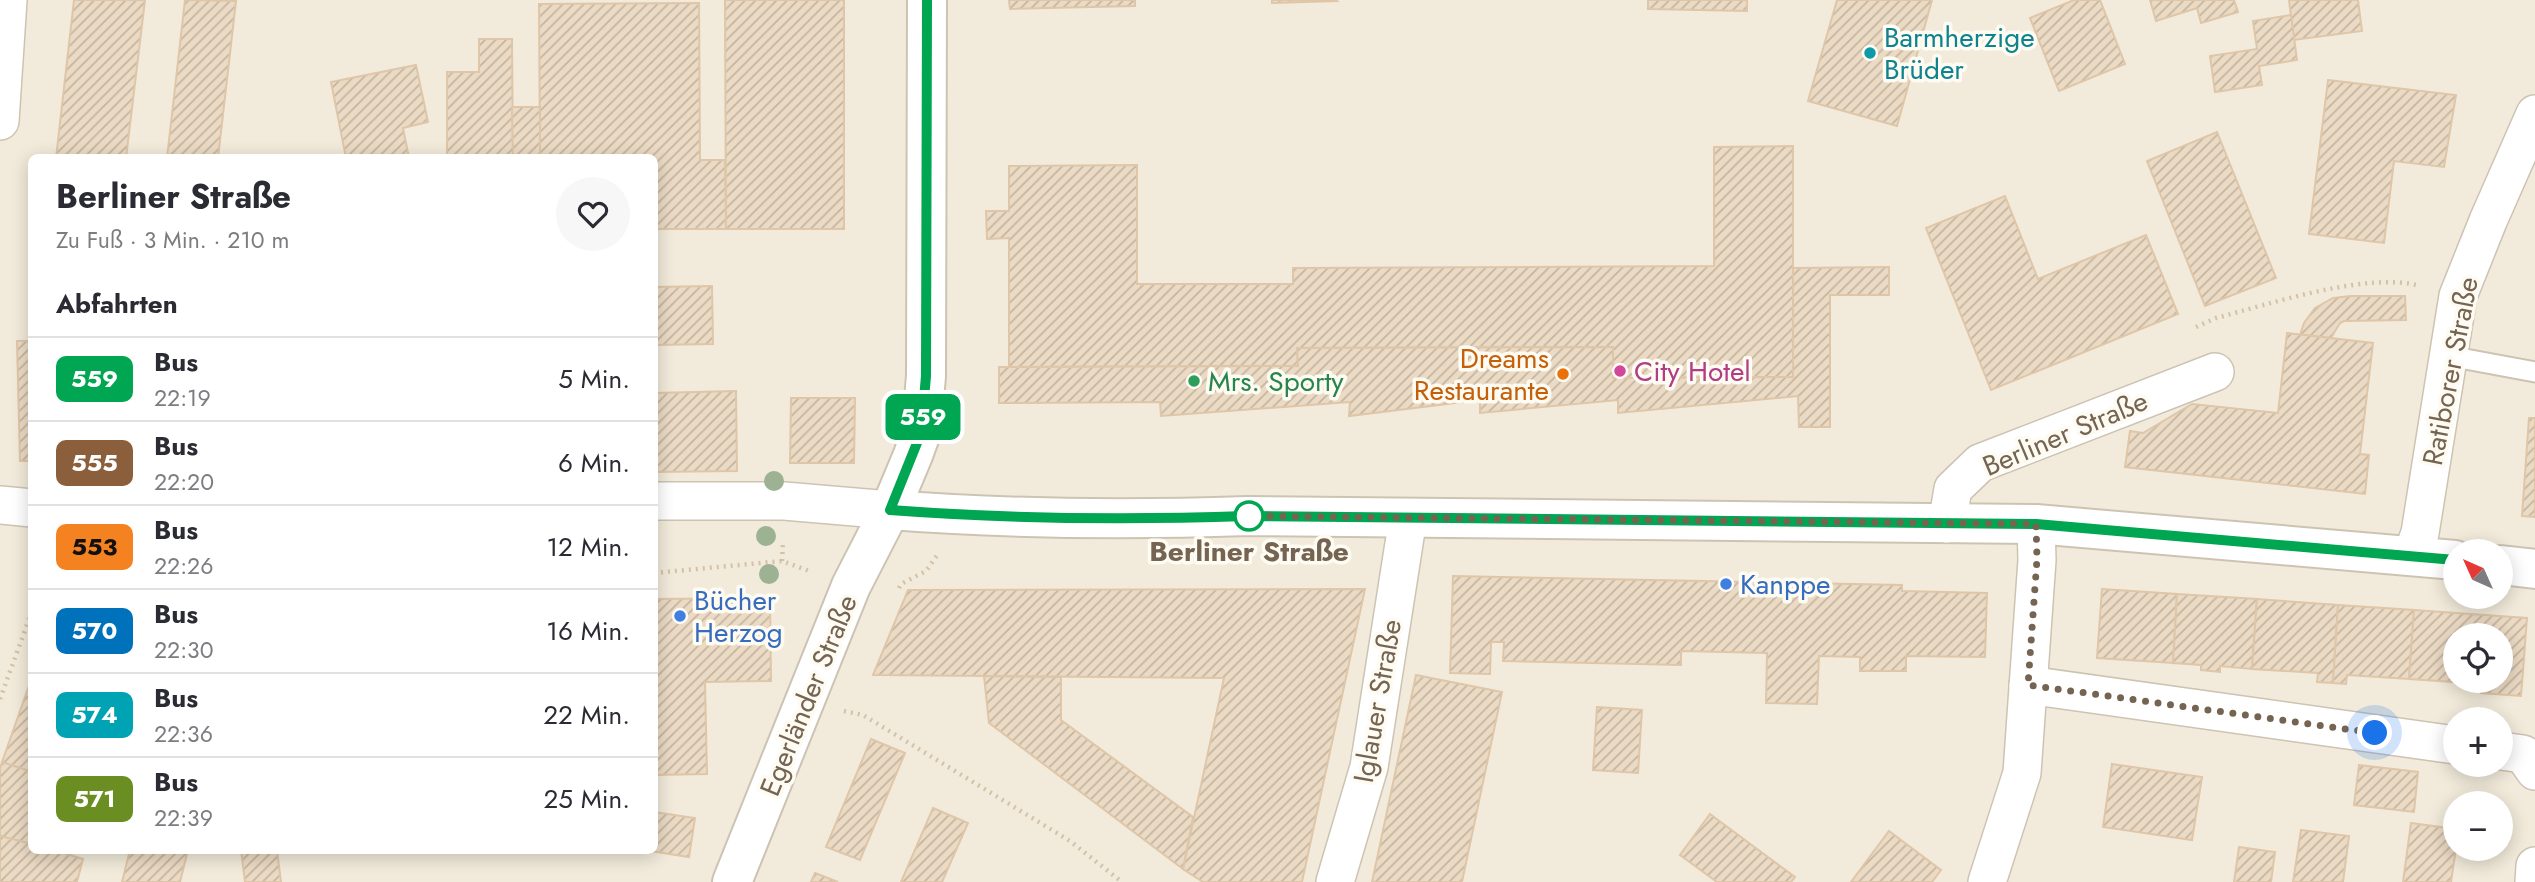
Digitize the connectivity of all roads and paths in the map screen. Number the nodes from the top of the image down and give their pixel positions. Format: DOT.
graph roads {
  1 [pos="8,0"];
  2 [pos="927,0"];
  3 [pos="2535,114"];
  4 [pos="0,121"];
  5 [pos="2458,296"];
  6 [pos="2196,327"];
  7 [pos="2449,356"];
  8 [pos="2215,372"];
  9 [pos="2535,372"];
  10 [pos="658,501"];
  11 [pos="0,505"];
  12 [pos="28,508"];
  13 [pos="890,510"];
  14 [pos="1408,517"];
  15 [pos="1947,523"];
  16 [pos="2036,524"];
  17 [pos="938,554"];
  18 [pos="2412,555"];
  19 [pos="2443,559"];
  20 [pos="2513,566"];
  21 [pos="2535,569"];
  22 [pos="658,573"];
  23 [pos="820,575"];
  24 [pos="896,592"];
  25 [pos="28,622"];
  26 [pos="2028,685"];
  27 [pos="0,699"];
  28 [pos="853,713"];
  29 [pos="2443,743"];
  30 [pos="2513,753"];
  31 [pos="2535,771"];
  32 [pos="2535,866"];
  33 [pos="732,882"];
  34 [pos="1122,882"];
  35 [pos="1335,882"];
  36 [pos="1987,882"];
  37 [pos="2534,882"];
  1 -- 4 [label="street"];
  2 -- 13 [label="street, Egerländer Straße"];
  3 -- 5 [label="street, Ratiborer Straße"];
  5 -- 6 [label="path"];
  5 -- 7 [label="street, Ratiborer Straße"];
  7 -- 9 [label="lane"];
  7 -- 18 [label="street, Ratiborer Straße"];
  8 -- 15 [label="street, Berliner Straße"];
  10 -- 13 [label="street, Berliner Straße"];
  11 -- 12 [label="street"];
  13 -- 14 [label="street, Berliner Straße"];
  13 -- 33 [label="street, Egerländer Straße"];
  14 -- 15 [label="street, Berliner Straße"];
  14 -- 35 [label="street, Iglauer Straße"];
  15 -- 16 [label="street, Berliner Straße"];
  16 -- 18 [label="street, Berliner Straße"];
  16 -- 26 [label="street"];
  17 -- 24 [label="path"];
  18 -- 19 [label="street, Berliner Straße"];
  20 -- 21 [label="street"];
  22 -- 23 [label="path"];
  25 -- 27 [label="path"];
  26 -- 29 [label="street"];
  26 -- 36 [label="street"];
  28 -- 34 [label="path"];
  30 -- 31 [label="street"];
  32 -- 37 [label="street"];
}
